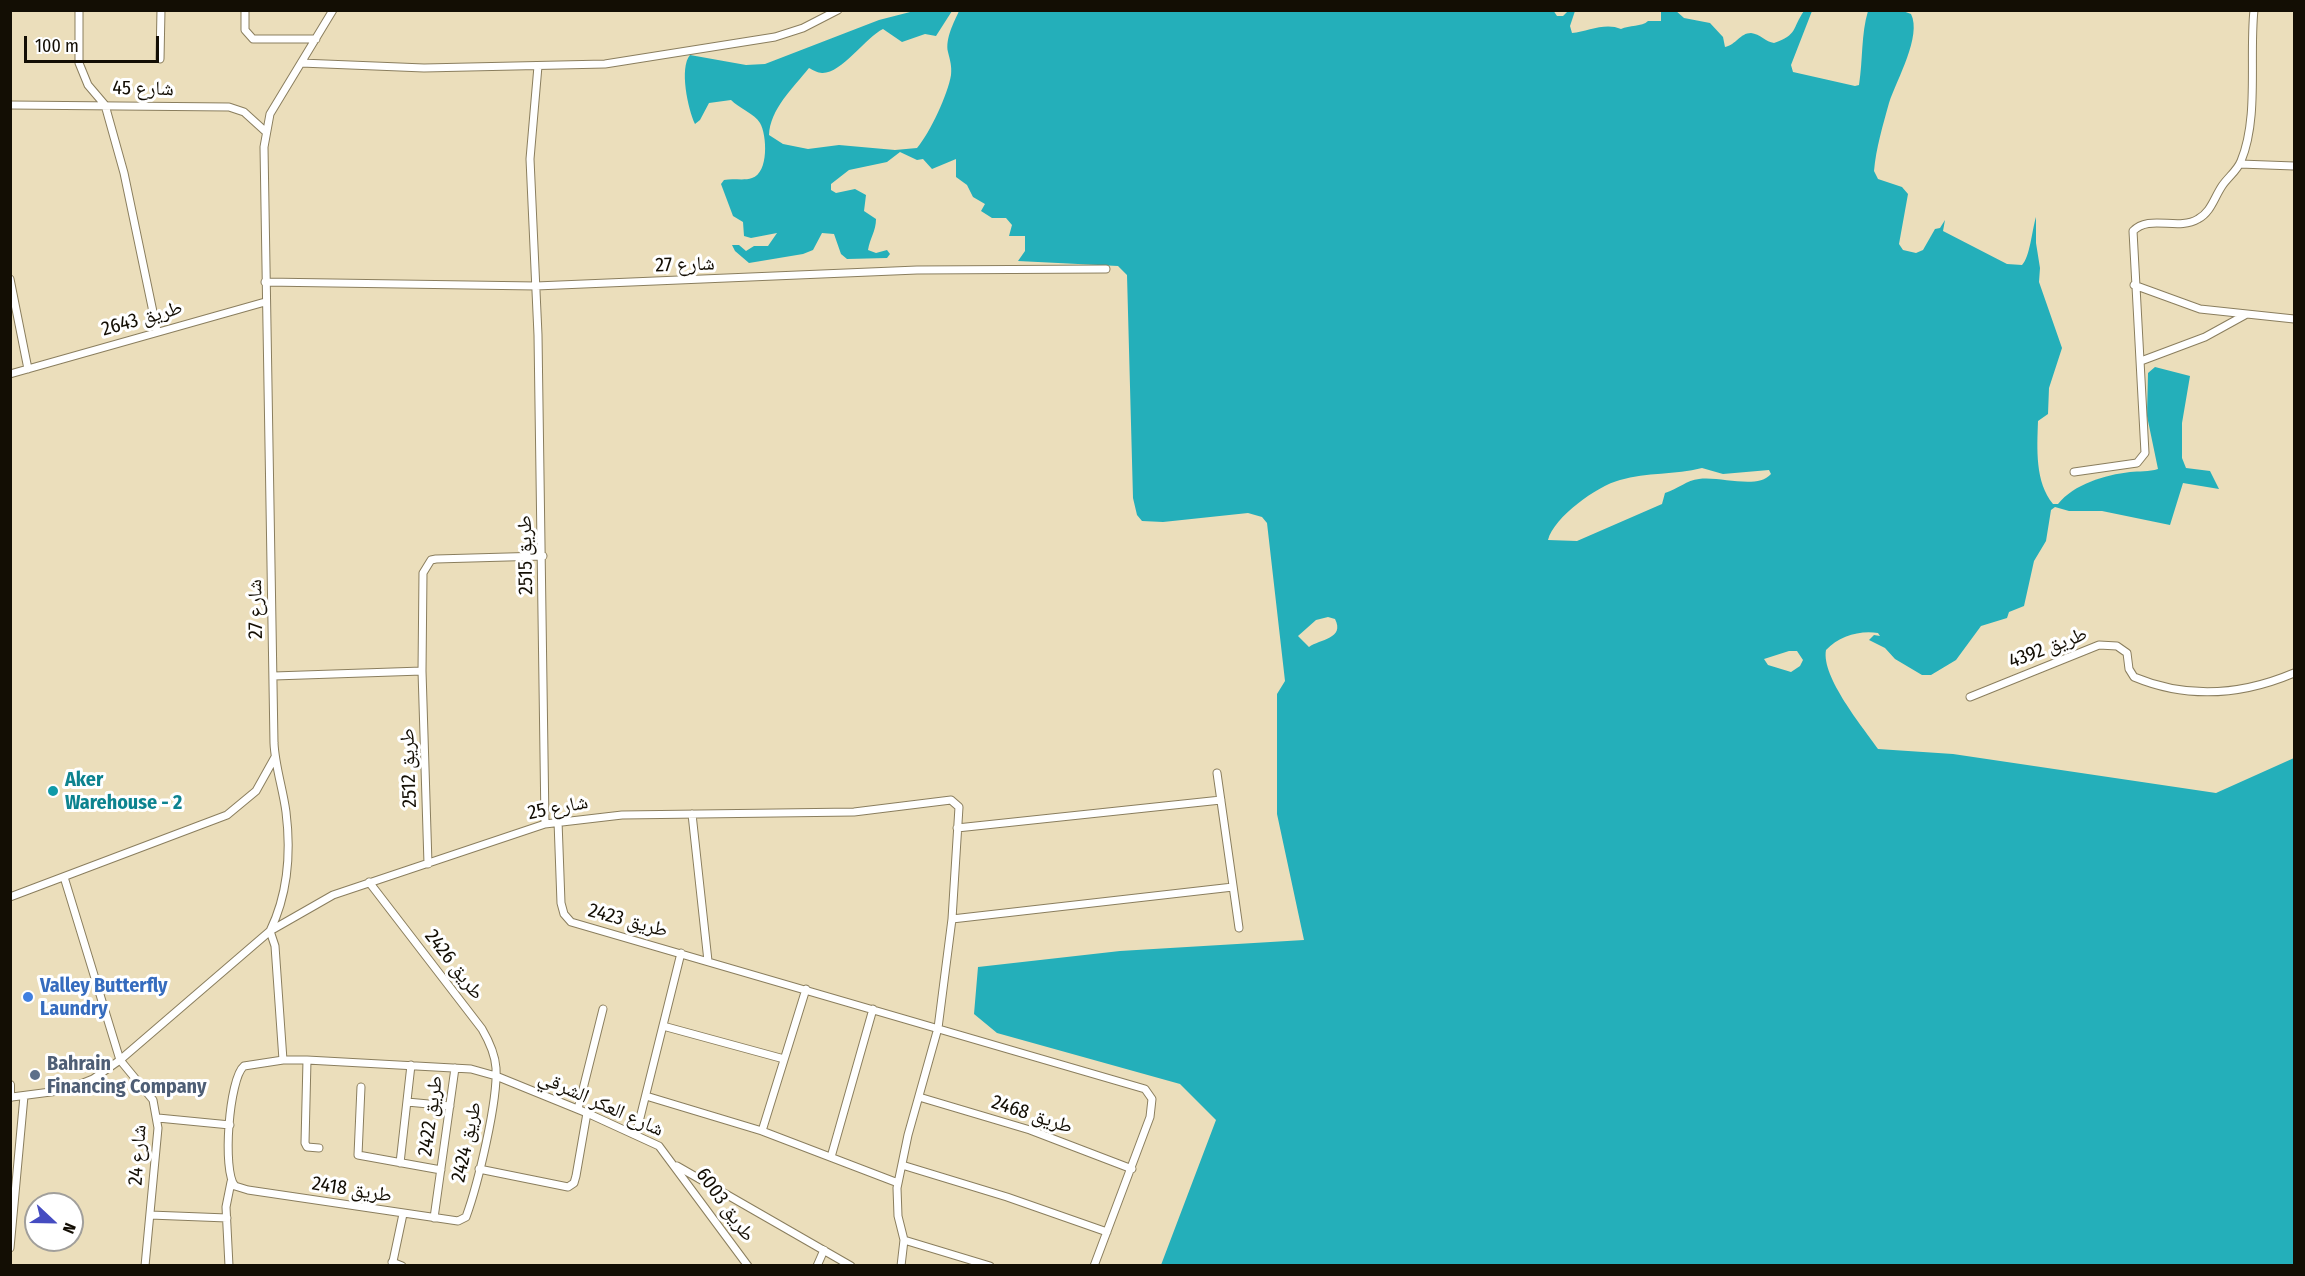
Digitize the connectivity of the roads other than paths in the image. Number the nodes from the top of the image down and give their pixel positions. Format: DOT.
graph roads {
  1 [pos="79,10"];
  2 [pos="161,10"];
  3 [pos="244,10"];
  4 [pos="333,10"];
  5 [pos="838,10"];
  6 [pos="2254,10"];
  7 [pos="316,39"];
  8 [pos="160,59"];
  9 [pos="301,63"];
  10 [pos="538,66"];
  11 [pos="10,105"];
  12 [pos="105,105"];
  13 [pos="266,132"];
  14 [pos="2240,164"];
  15 [pos="2295,166"];
  16 [pos="1106,269"];
  17 [pos="10,279"];
  18 [pos="265,282"];
  19 [pos="2134,285"];
  20 [pos="536,286"];
  21 [pos="265,302"];
  22 [pos="2245,315"];
  23 [pos="2295,319"];
  24 [pos="158,331"];
  25 [pos="2141,362"];
  26 [pos="28,369"];
  27 [pos="10,374"];
  28 [pos="2074,472"];
  29 [pos="543,556"];
  30 [pos="422,671"];
  31 [pos="2295,673"];
  32 [pos="274,676"];
  33 [pos="1970,697"];
  34 [pos="275,757"];
  35 [pos="1217,773"];
  36 [pos="1221,800"];
  37 [pos="692,814"];
  38 [pos="558,821"];
  39 [pos="545,824"];
  40 [pos="957,828"];
  41 [pos="428,864"];
  42 [pos="64,877"];
  43 [pos="369,882"];
  44 [pos="1233,887"];
  45 [pos="10,897"];
  46 [pos="952,919"];
  47 [pos="1239,928"];
  48 [pos="270,931"];
  49 [pos="681,953"];
  50 [pos="708,961"];
  51 [pos="806,989"];
  52 [pos="603,1009"];
  53 [pos="873,1010"];
  54 [pos="663,1026"];
  55 [pos="938,1028"];
  56 [pos="784,1059"];
  57 [pos="120,1060"];
  58 [pos="283,1060"];
  59 [pos="307,1060"];
  60 [pos="411,1065"];
  61 [pos="455,1068"];
  62 [pos="496,1076"];
  63 [pos="10,1085"];
  64 [pos="361,1087"];
  65 [pos="24,1095"];
  66 [pos="646,1096"];
  67 [pos="11,1097"];
  68 [pos="919,1097"];
  69 [pos="407,1102"];
  70 [pos="450,1106"];
  71 [pos="578,1109"];
  72 [pos="587,1113"];
  73 [pos="158,1118"];
  74 [pos="230,1125"];
  75 [pos="762,1131"];
  76 [pos="636,1134"];
  77 [pos="319,1148"];
  78 [pos="831,1157"];
  79 [pos="400,1163"];
  80 [pos="675,1164"];
  81 [pos="902,1165"];
  82 [pos="479,1169"];
  83 [pos="1132,1169"];
  84 [pos="441,1170"];
  85 [pos="231,1182"];
  86 [pos="898,1183"];
  87 [pos="403,1214"];
  88 [pos="468,1214"];
  89 [pos="150,1215"];
  90 [pos="227,1218"];
  91 [pos="434,1218"];
  92 [pos="1107,1232"];
  93 [pos="904,1240"];
  94 [pos="10,1248"];
  95 [pos="824,1250"];
  96 [pos="392,1264"];
  97 [pos="145,1266"];
  98 [pos="229,1266"];
  99 [pos="402,1266"];
  100 [pos="748,1266"];
  101 [pos="817,1266"];
  102 [pos="851,1266"];
  103 [pos="901,1266"];
  104 [pos="990,1266"];
  105 [pos="1094,1266"];
  1 -- 12 [label="street"];
  2 -- 8 [label="street"];
  3 -- 7 [label="street"];
  4 -- 7 [label="street, شارع 27"];
  5 -- 10 [label="street"];
  6 -- 14 [label="street"];
  7 -- 9 [label="street, شارع 27"];
  9 -- 10 [label="street"];
  9 -- 13 [label="street, شارع 27"];
  10 -- 20 [label="street, طريق 2515"];
  11 -- 12 [label="street, شارع 45"];
  12 -- 13 [label="street, شارع 45"];
  12 -- 24 [label="street"];
  13 -- 18 [label="street, شارع 27"];
  14 -- 15 [label="street"];
  14 -- 19 [label="street"];
  16 -- 20 [label="street, شارع 27"];
  17 -- 26 [label="street"];
  18 -- 20 [label="street, شارع 27"];
  18 -- 21 [label="street, شارع 27"];
  19 -- 22 [label="street"];
  19 -- 25 [label="street"];
  20 -- 29 [label="street, طريق 2515"];
  21 -- 24 [label="street, طريق 2643"];
  21 -- 32 [label="street, شارع 27"];
  22 -- 23 [label="street"];
  22 -- 25 [label="street"];
  24 -- 26 [label="street, طريق 2643"];
  25 -- 28 [label="street"];
  26 -- 27 [label="street, طريق 2643"];
  29 -- 30 [label="street, طريق 2512"];
  29 -- 39 [label="street, طريق 2515"];
  30 -- 32 [label="street"];
  30 -- 41 [label="street, طريق 2512"];
  31 -- 33 [label="street, طريق 4392"];
  32 -- 34 [label="street, شارع 27"];
  34 -- 42 [label="street"];
  34 -- 48 [label="street, شارع 27"];
  35 -- 36 [label="street"];
  36 -- 40 [label="street"];
  36 -- 44 [label="street"];
  37 -- 38 [label="street, شارع 25"];
  37 -- 40 [label="street, شارع 25"];
  37 -- 50 [label="street"];
  38 -- 39 [label="street, شارع 25"];
  38 -- 49 [label="street, طريق 2423"];
  39 -- 41 [label="street, شارع 25"];
  40 -- 46 [label="street, شارع 25"];
  41 -- 43 [label="street, شارع 25"];
  42 -- 45 [label="street"];
  42 -- 57 [label="street"];
  43 -- 48 [label="street, شارع 25"];
  43 -- 62 [label="street, طريق 2426"];
  44 -- 46 [label="street"];
  44 -- 47 [label="street"];
  46 -- 55 [label="street, شارع 25"];
  48 -- 57 [label="street, شارع 25"];
  48 -- 58 [label="street"];
  49 -- 50 [label="street, طريق 2423"];
  49 -- 54 [label="street"];
  50 -- 51 [label="street, طريق 2423"];
  51 -- 53 [label="street, طريق 2423"];
  51 -- 56 [label="street"];
  52 -- 71 [label="street"];
  53 -- 55 [label="street, طريق 2423"];
  53 -- 78 [label="street"];
  54 -- 56 [label="street"];
  54 -- 66 [label="street"];
  55 -- 68 [label="street, شارع 25"];
  55 -- 83 [label="street, طريق 2423"];
  56 -- 75 [label="street"];
  57 -- 65 [label="street, شارع 25"];
  57 -- 73 [label="street, شارع 24"];
  58 -- 59 [label="street, شارع العكر الشرقي"];
  58 -- 74 [label="street"];
  59 -- 60 [label="street, شارع العكر الشرقي"];
  59 -- 77 [label="street"];
  60 -- 61 [label="street, شارع العكر الشرقي"];
  60 -- 69 [label="street"];
  61 -- 62 [label="street, شارع العكر الشرقي"];
  61 -- 70 [label="street, طريق 2422"];
  62 -- 71 [label="street, شارع العكر الشرقي"];
  62 -- 82 [label="street, طريق 2424"];
  63 -- 67 [label="street"];
  64 -- 79 [label="street, طريق 2422"];
  65 -- 67 [label="street, شارع 25"];
  65 -- 94 [label="street"];
  66 -- 75 [label="street"];
  66 -- 76 [label="street"];
  68 -- 81 [label="street, شارع 25"];
  68 -- 83 [label="street, طريق 2468"];
  69 -- 70 [label="street"];
  69 -- 79 [label="street"];
  70 -- 84 [label="street, طريق 2422"];
  71 -- 72 [label="street, شارع العكر الشرقي"];
  72 -- 76 [label="street, شارع العكر الشرقي"];
  72 -- 82 [label="street"];
  73 -- 74 [label="street"];
  73 -- 89 [label="street, شارع 24"];
  74 -- 85 [label="street"];
  75 -- 78 [label="street"];
  76 -- 80 [label="street, شارع العكر الشرقي"];
  78 -- 86 [label="street"];
  79 -- 84 [label="street, طريق 2422"];
  80 -- 95 [label="street, شارع العكر الشرقي"];
  80 -- 100 [label="street, طريق 6003"];
  81 -- 86 [label="street, شارع 25"];
  81 -- 92 [label="street"];
  82 -- 88 [label="street, طريق 2424"];
  83 -- 92 [label="street"];
  84 -- 91 [label="street, طريق 2422"];
  85 -- 87 [label="street, طريق 2418"];
  85 -- 90 [label="street"];
  86 -- 93 [label="street, شارع 25"];
  87 -- 91 [label="street, طريق 2418"];
  87 -- 96 [label="street"];
  88 -- 91 [label="street, طريق 2418"];
  89 -- 90 [label="street"];
  89 -- 97 [label="street, شارع 24"];
  90 -- 98 [label="street"];
  92 -- 105 [label="street"];
  93 -- 103 [label="street, شارع 25"];
  93 -- 104 [label="street"];
  95 -- 101 [label="street"];
  95 -- 102 [label="street, شارع العكر الشرقي"];
  96 -- 99 [label="street"];
}
